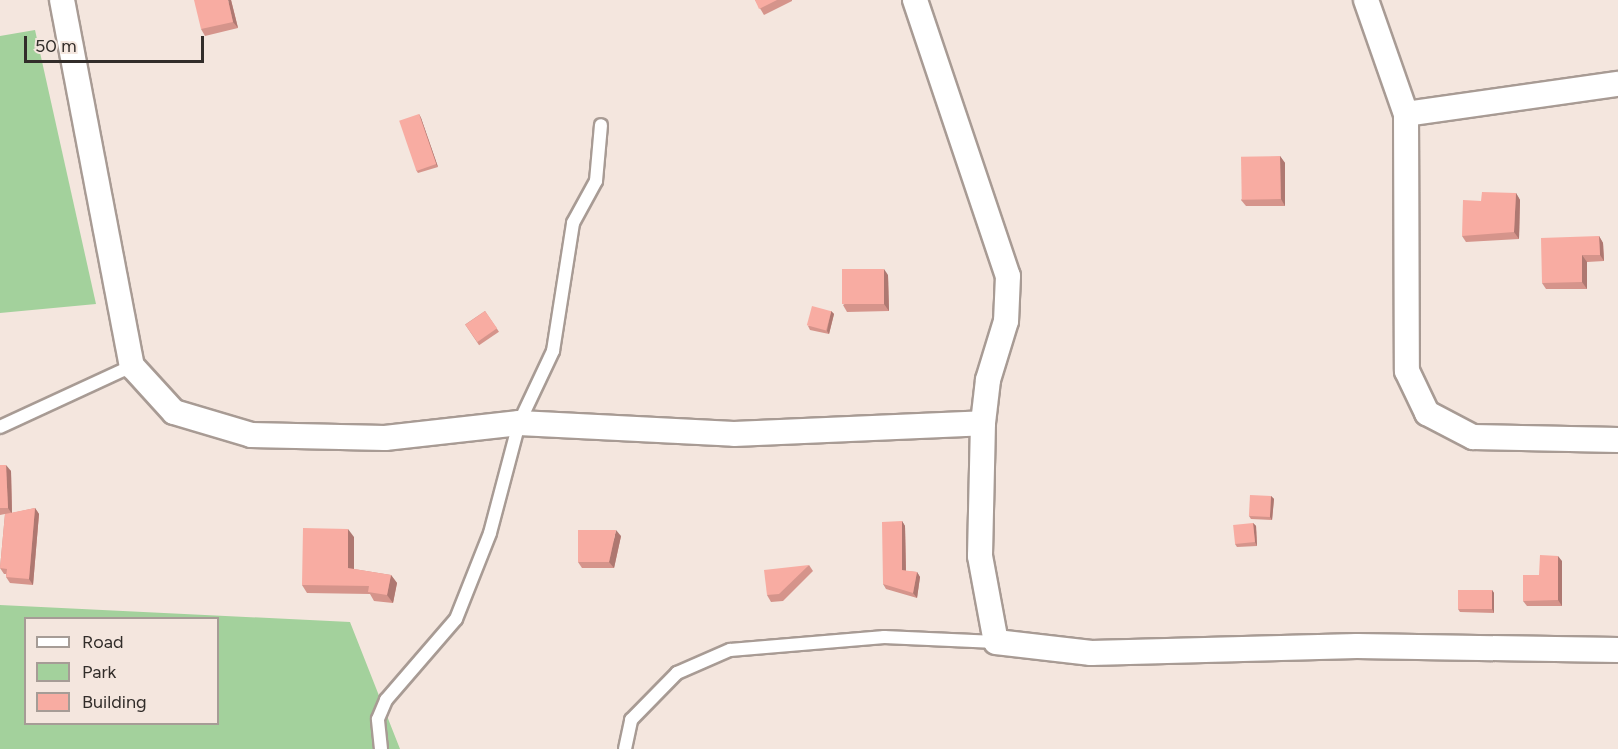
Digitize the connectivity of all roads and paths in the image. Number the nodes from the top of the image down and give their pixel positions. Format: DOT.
graph roads {
  1 [pos="62,0"];
  2 [pos="915,0"];
  3 [pos="1366,0"];
  4 [pos="1618,84"];
  5 [pos="1406,114"];
  6 [pos="601,125"];
  7 [pos="132,366"];
  8 [pos="519,423"];
  9 [pos="982,423"];
  10 [pos="0,427"];
  11 [pos="1618,440"];
  12 [pos="996,642"];
  13 [pos="1618,650"];
  14 [pos="381,749"];
  15 [pos="626,749"];
  1 -- 7 [label="street"];
  2 -- 9 [label="street"];
  3 -- 5 [label="street"];
  4 -- 5 [label="street"];
  5 -- 11 [label="street"];
  6 -- 8 [label="lane"];
  7 -- 8 [label="street"];
  7 -- 10 [label="lane"];
  8 -- 9 [label="street"];
  8 -- 14 [label="lane"];
  9 -- 12 [label="street"];
  12 -- 13 [label="street"];
  12 -- 15 [label="lane"];
}
